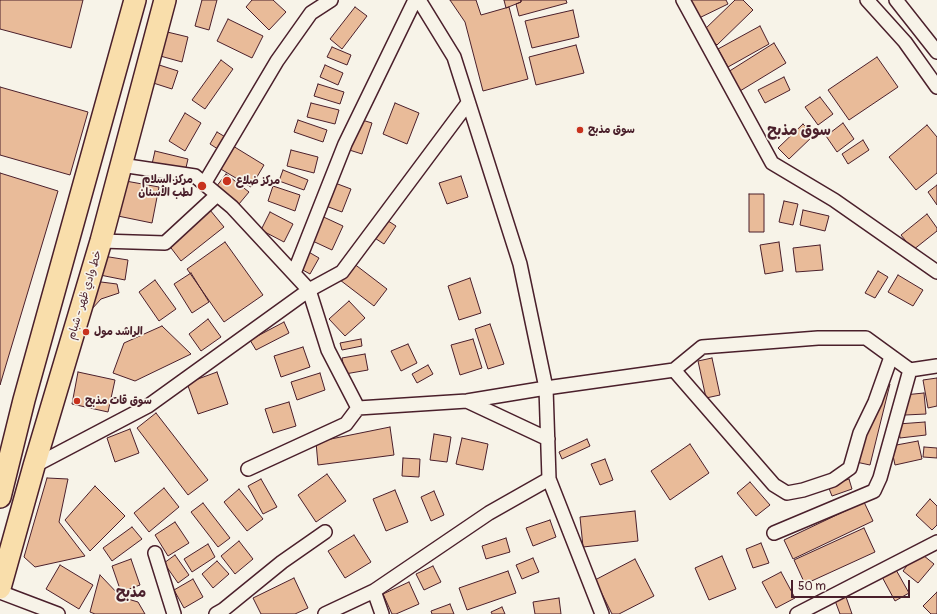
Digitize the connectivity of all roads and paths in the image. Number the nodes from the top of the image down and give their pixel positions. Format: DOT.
graph roads {
  1 [pos="135,0"];
  2 [pos="165,0"];
  3 [pos="331,0"];
  4 [pos="415,0"];
  5 [pos="420,0"];
  6 [pos="683,0"];
  7 [pos="867,0"];
  8 [pos="896,0"];
  9 [pos="937,52"];
  10 [pos="937,87"];
  11 [pos="468,103"];
  12 [pos="121,165"];
  13 [pos="204,184"];
  14 [pos="217,194"];
  15 [pos="101,241"];
  16 [pos="937,272"];
  17 [pos="294,273"];
  18 [pos="310,290"];
  19 [pos="891,357"];
  20 [pos="937,366"];
  21 [pos="674,370"];
  22 [pos="910,370"];
  23 [pos="546,388"];
  24 [pos="467,401"];
  25 [pos="358,408"];
  26 [pos="548,439"];
  27 [pos="34,466"];
  28 [pos="248,469"];
  29 [pos="549,479"];
  30 [pos="0,497"];
  31 [pos="324,532"];
  32 [pos="774,533"];
  33 [pos="937,542"];
  34 [pos="155,553"];
  35 [pos="0,588"];
  36 [pos="374,591"];
  37 [pos="0,592"];
  38 [pos="58,614"];
  39 [pos="174,614"];
  40 [pos="216,614"];
  41 [pos="325,614"];
  42 [pos="382,614"];
  43 [pos="602,614"];
  44 [pos="797,614"];
  1 -- 30 [label="main road"];
  2 -- 12 [label="main road, خط وادي ظهر - شبام"];
  3 -- 13 [label="street"];
  4 -- 17 [label="street"];
  5 -- 11 [label="street"];
  6 -- 16 [label="street"];
  7 -- 10 [label="street"];
  8 -- 9 [label="street"];
  11 -- 18 [label="street"];
  11 -- 23 [label="street"];
  12 -- 13 [label="street"];
  12 -- 15 [label="main road, خط وادي ظهر - شبام"];
  13 -- 14 [label="street"];
  14 -- 15 [label="street"];
  14 -- 17 [label="street"];
  15 -- 27 [label="main road, خط وادي ظهر - شبام"];
  17 -- 18 [label="street"];
  18 -- 25 [label="street"];
  18 -- 27 [label="street"];
  19 -- 21 [label="street"];
  19 -- 21 [label="street"];
  19 -- 22 [label="street"];
  20 -- 22 [label="street"];
  21 -- 23 [label="street"];
  22 -- 32 [label="street"];
  23 -- 24 [label="street"];
  23 -- 26 [label="street"];
  24 -- 25 [label="street"];
  24 -- 26 [label="street"];
  25 -- 28 [label="street"];
  26 -- 29 [label="street"];
  27 -- 35 [label="main road, خط وادي ظهر - شبام"];
  29 -- 36 [label="street"];
  29 -- 43 [label="street"];
  31 -- 40 [label="street"];
  33 -- 44 [label="street"];
  34 -- 39 [label="street"];
  36 -- 41 [label="street"];
  36 -- 42 [label="street"];
  37 -- 38 [label="street"];
}
